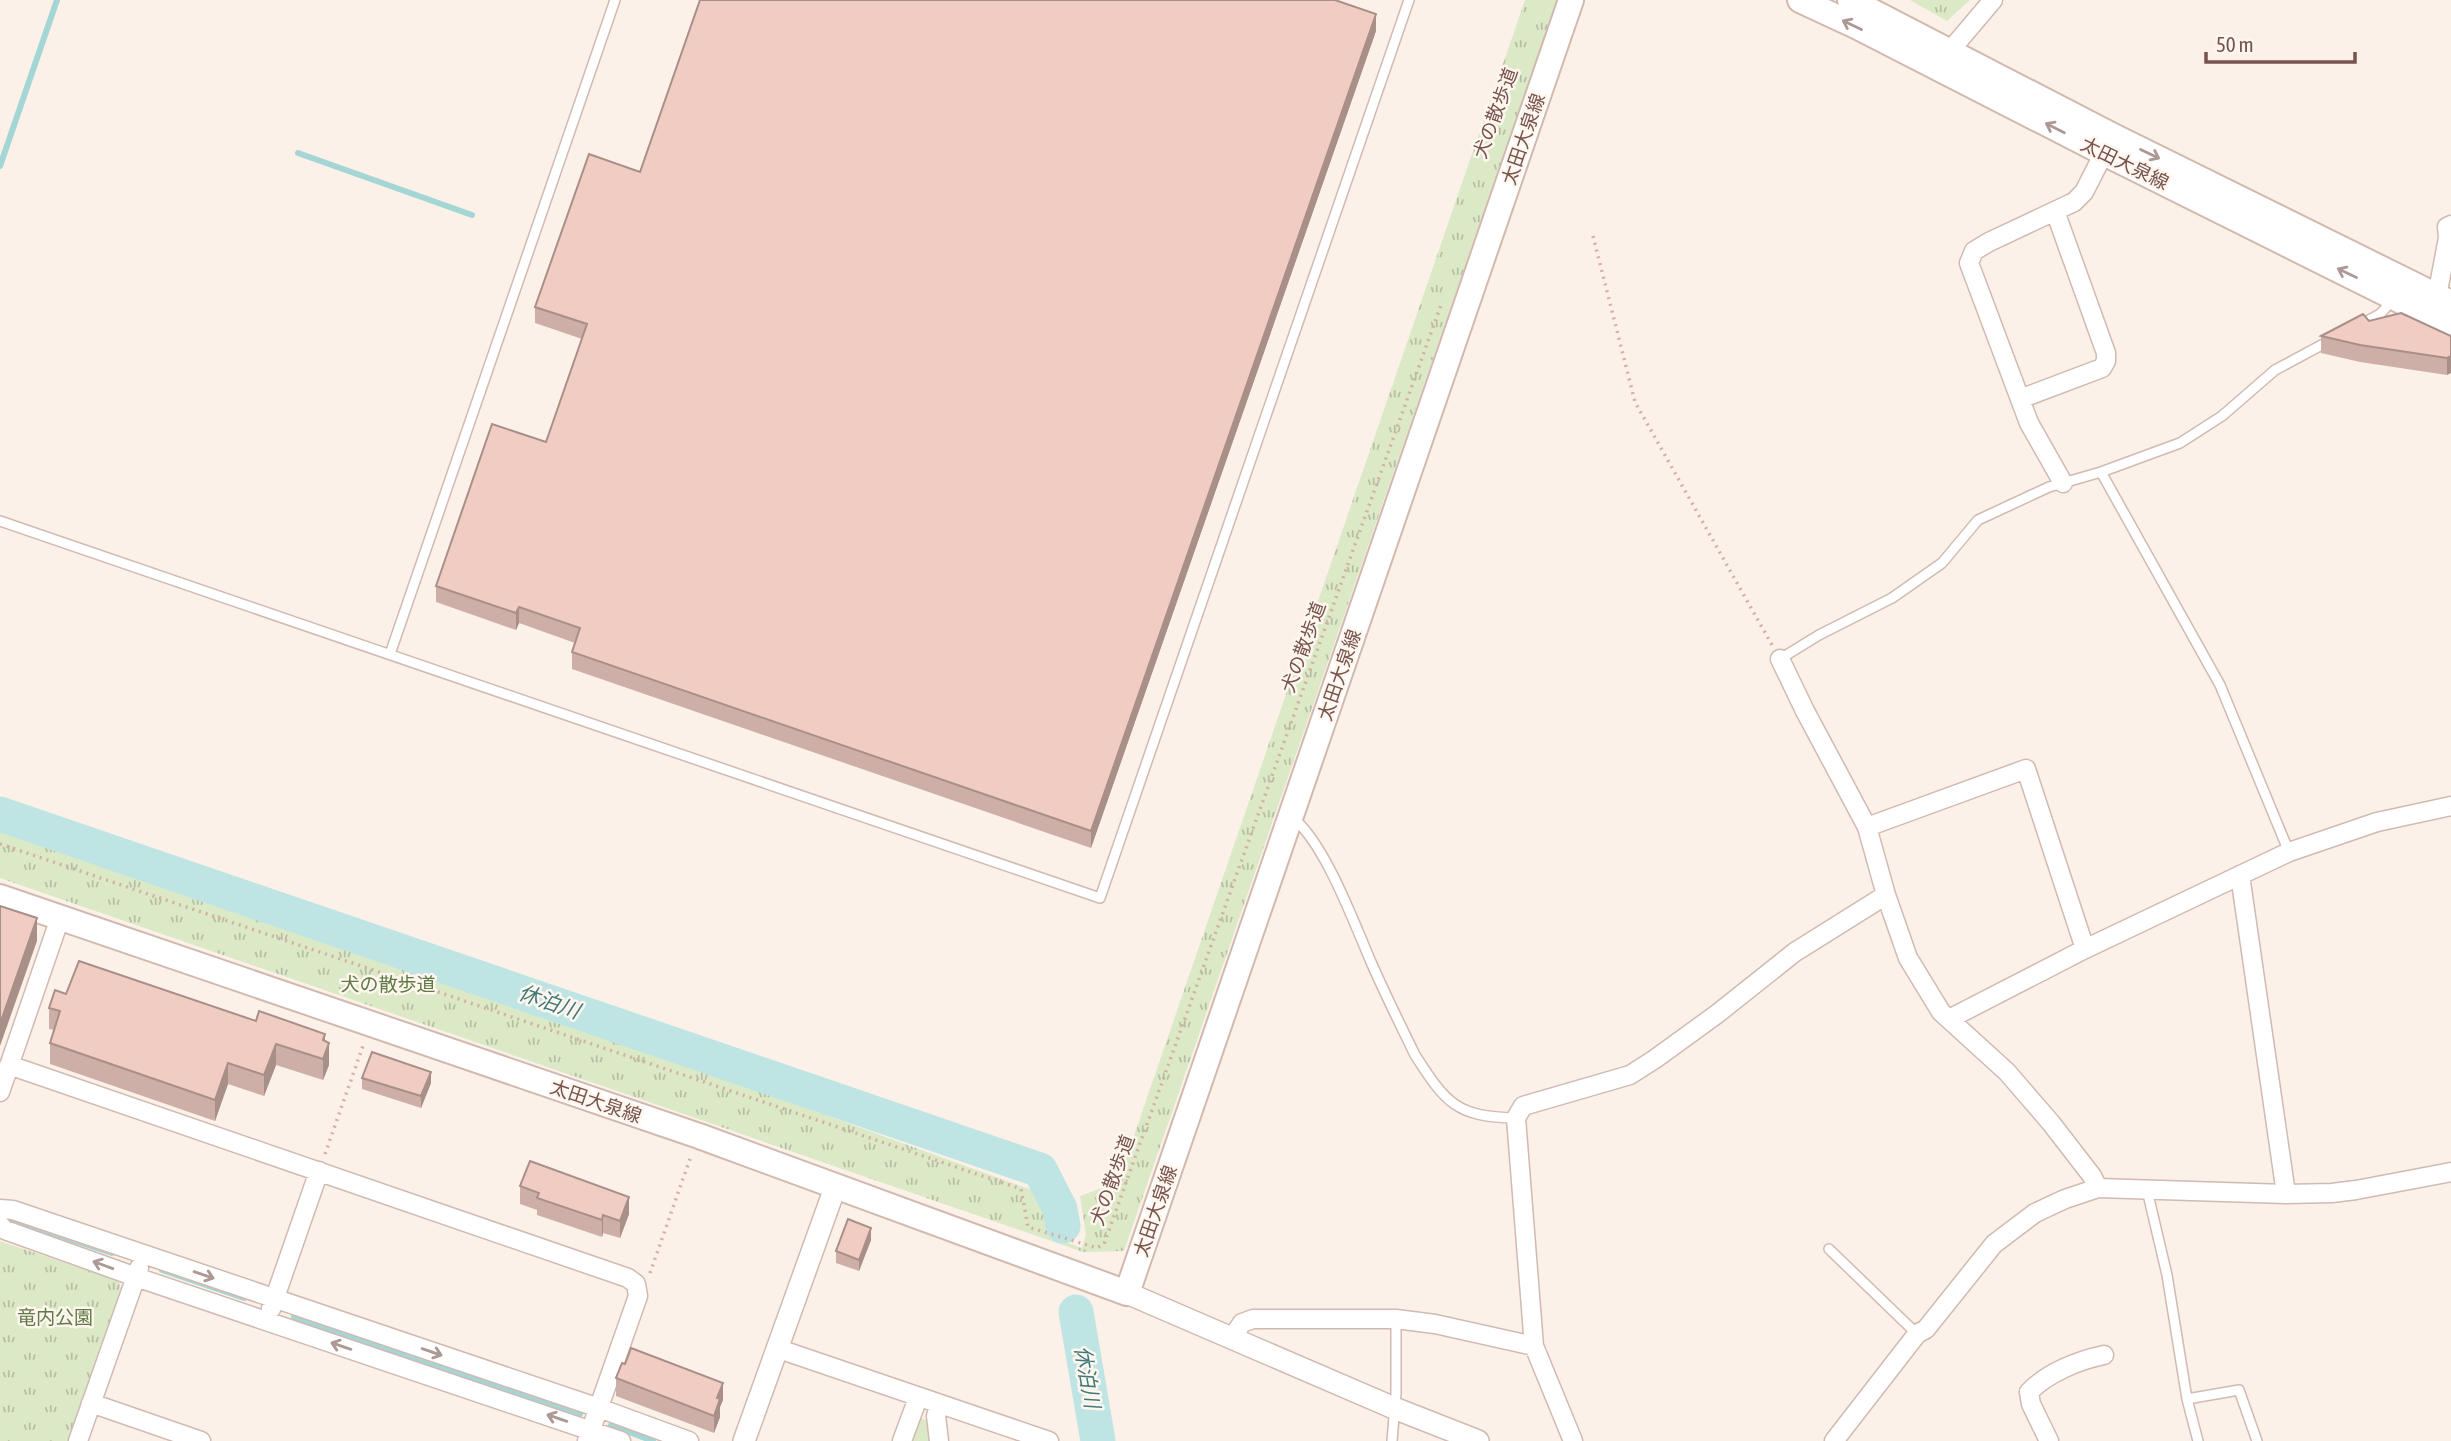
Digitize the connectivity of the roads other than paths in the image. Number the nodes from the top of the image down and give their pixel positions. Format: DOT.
graph roads {
  1 [pos="615,0"];
  2 [pos="1409,0"];
  3 [pos="1571,0"];
  4 [pos="1800,0"];
  5 [pos="1850,0"];
  6 [pos="1993,0"];
  7 [pos="1825,5"];
  8 [pos="1945,61"];
  9 [pos="2108,144"];
  10 [pos="2055,211"];
  11 [pos="2451,225"];
  12 [pos="2401,289"];
  13 [pos="2446,312"];
  14 [pos="2345,333"];
  15 [pos="2333,339"];
  16 [pos="2020,399"];
  17 [pos="2101,472"];
  18 [pos="2063,483"];
  19 [pos="0,522"];
  20 [pos="390,654"];
  21 [pos="1780,659"];
  22 [pos="2451,806"];
  23 [pos="1290,815"];
  24 [pos="1867,827"];
  25 [pos="2289,852"];
  26 [pos="2240,875"];
  27 [pos="1886,895"];
  28 [pos="0,897"];
  29 [pos="60,918"];
  30 [pos="2085,949"];
  31 [pos="1949,1019"];
  32 [pos="9,1065"];
  33 [pos="0,1092"];
  34 [pos="1516,1118"];
  35 [pos="319,1171"];
  36 [pos="2451,1172"];
  37 [pos="836,1185"];
  38 [pos="2098,1188"];
  39 [pos="2147,1190"];
  40 [pos="2286,1194"];
  41 [pos="0,1209"];
  42 [pos="0,1225"];
  43 [pos="1829,1249"];
  44 [pos="143,1254"];
  45 [pos="136,1277"];
  46 [pos="1127,1293"];
  47 [pos="275,1299"];
  48 [pos="1396,1319"];
  49 [pos="267,1321"];
  50 [pos="1917,1334"];
  51 [pos="1232,1338"];
  52 [pos="1534,1346"];
  53 [pos="779,1349"];
  54 [pos="2104,1355"];
  55 [pos="918,1398"];
  56 [pos="2187,1399"];
  57 [pos="91,1403"];
  58 [pos="939,1405"];
  59 [pos="599,1408"];
  60 [pos="1394,1408"];
  61 [pos="589,1435"];
  62 [pos="78,1441"];
  63 [pos="201,1441"];
  64 [pos="621,1441"];
  65 [pos="689,1441"];
  66 [pos="744,1441"];
  67 [pos="902,1441"];
  68 [pos="939,1441"];
  69 [pos="1049,1441"];
  70 [pos="1392,1441"];
  71 [pos="1478,1441"];
  72 [pos="1573,1441"];
  73 [pos="1833,1441"];
  74 [pos="2049,1441"];
  75 [pos="2198,1441"];
  76 [pos="2257,1441"];
  1 -- 20 [label="lane"];
  2 -- 20 [label="lane"];
  3 -- 23 [label="main road, 太田大泉線"];
  4 -- 7 [label="main road, 太田大泉線"];
  5 -- 8 [label="main road, 太田大泉線"];
  6 -- 8 [label="street"];
  8 -- 7 [label="main road, 太田大泉線, one-way"];
  8 -- 9 [label="main road, 太田大泉線"];
  9 -- 10 [label="street"];
  9 -- 12 [label="main road, 太田大泉線"];
  10 -- 16 [label="street"];
  10 -- 16 [label="street"];
  11 -- 13 [label="street"];
  12 -- 13 [label="main road, 太田大泉線"];
  12 -- 14 [label="lane"];
  15 -- 17 [label="lane"];
  16 -- 18 [label="street"];
  17 -- 18 [label="lane"];
  17 -- 25 [label="lane"];
  18 -- 21 [label="lane"];
  19 -- 20 [label="lane"];
  21 -- 24 [label="street"];
  22 -- 25 [label="street"];
  23 -- 34 [label="lane"];
  23 -- 46 [label="main road, 太田大泉線"];
  24 -- 27 [label="street"];
  24 -- 30 [label="street"];
  25 -- 26 [label="street"];
  26 -- 30 [label="street"];
  26 -- 40 [label="street"];
  27 -- 31 [label="street"];
  27 -- 34 [label="street"];
  28 -- 29 [label="main road, 太田大泉線"];
  29 -- 32 [label="street"];
  29 -- 37 [label="main road, 太田大泉線"];
  30 -- 31 [label="street"];
  31 -- 38 [label="street"];
  32 -- 33 [label="street"];
  32 -- 35 [label="street"];
  34 -- 52 [label="street"];
  35 -- 47 [label="street"];
  35 -- 59 [label="street"];
  36 -- 40 [label="street"];
  37 -- 46 [label="main road, 太田大泉線"];
  37 -- 53 [label="street"];
  38 -- 39 [label="street"];
  38 -- 50 [label="street"];
  39 -- 40 [label="street"];
  39 -- 56 [label="lane"];
  41 -- 44 [label="street"];
  45 -- 42 [label="street, one-way"];
  43 -- 50 [label="lane"];
  44 -- 45 [label="street"];
  44 -- 47 [label="street, one-way"];
  45 -- 49 [label="street"];
  45 -- 57 [label="street"];
  46 -- 51 [label="street"];
  47 -- 49 [label="street"];
  47 -- 59 [label="street, one-way"];
  48 -- 51 [label="street"];
  48 -- 52 [label="street"];
  48 -- 60 [label="lane"];
  61 -- 49 [label="street, one-way"];
  50 -- 73 [label="street"];
  51 -- 60 [label="street"];
  52 -- 72 [label="street"];
  53 -- 55 [label="street"];
  53 -- 66 [label="street"];
  54 -- 74 [label="street"];
  55 -- 58 [label="street"];
  55 -- 67 [label="street"];
  56 -- 75 [label="lane"];
  56 -- 76 [label="lane"];
  57 -- 62 [label="street"];
  57 -- 63 [label="street"];
  58 -- 68 [label="street"];
  58 -- 69 [label="street"];
  59 -- 61 [label="street"];
  59 -- 65 [label="street"];
  60 -- 70 [label="lane"];
  60 -- 71 [label="street"];
  61 -- 64 [label="street"];
}
